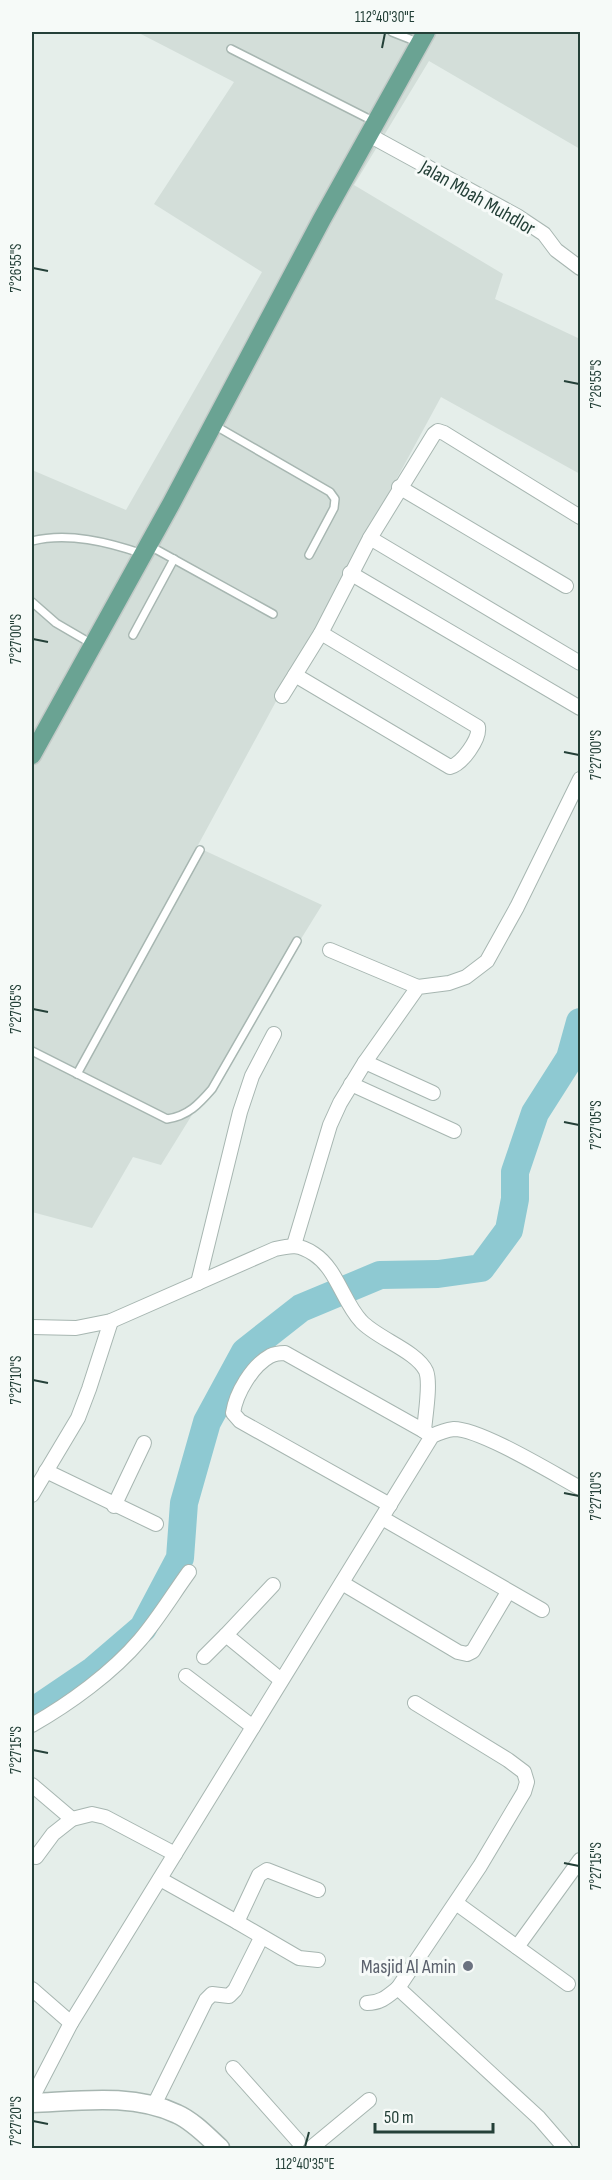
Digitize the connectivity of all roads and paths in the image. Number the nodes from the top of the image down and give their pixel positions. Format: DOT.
graph roads {
  1 [pos="393,32"];
  2 [pos="423,37"];
  3 [pos="231,49"];
  4 [pos="372,129"];
  5 [pos="580,268"];
  6 [pos="212,424"];
  7 [pos="399,487"];
  8 [pos="580,517"];
  9 [pos="370,538"];
  10 [pos="32,541"];
  11 [pos="146,549"];
  12 [pos="309,555"];
  13 [pos="174,559"];
  14 [pos="350,573"];
  15 [pos="566,586"];
  16 [pos="32,602"];
  17 [pos="273,614"];
  18 [pos="321,633"];
  19 [pos="132,635"];
  20 [pos="92,644"];
  21 [pos="580,663"];
  22 [pos="295,675"];
  23 [pos="282,696"];
  24 [pos="580,708"];
  25 [pos="32,755"];
  26 [pos="580,779"];
  27 [pos="200,850"];
  28 [pos="297,941"];
  29 [pos="330,950"];
  30 [pos="418,987"];
  31 [pos="274,1034"];
  32 [pos="32,1051"];
  33 [pos="365,1062"];
  34 [pos="77,1074"];
  35 [pos="351,1084"];
  36 [pos="433,1093"];
  37 [pos="454,1131"];
  38 [pos="294,1245"];
  39 [pos="198,1283"];
  40 [pos="111,1321"];
  41 [pos="32,1327"];
  42 [pos="428,1433"];
  43 [pos="144,1443"];
  44 [pos="46,1471"];
  45 [pos="580,1488"];
  46 [pos="32,1495"];
  47 [pos="390,1505"];
  48 [pos="114,1506"];
  49 [pos="382,1518"];
  50 [pos="156,1524"];
  51 [pos="189,1572"];
  52 [pos="342,1583"];
  53 [pos="273,1585"];
  54 [pos="508,1592"];
  55 [pos="542,1610"];
  56 [pos="226,1635"];
  57 [pos="204,1657"];
  58 [pos="186,1676"];
  59 [pos="281,1680"];
  60 [pos="415,1703"];
  61 [pos="32,1725"];
  62 [pos="253,1727"];
  63 [pos="32,1785"];
  64 [pos="72,1819"];
  65 [pos="176,1854"];
  66 [pos="36,1857"];
  67 [pos="580,1860"];
  68 [pos="160,1879"];
  69 [pos="318,1890"];
  70 [pos="456,1903"];
  71 [pos="237,1922"];
  72 [pos="261,1938"];
  73 [pos="517,1947"];
  74 [pos="318,1960"];
  75 [pos="568,1984"];
  76 [pos="398,1988"];
  77 [pos="32,1989"];
  78 [pos="367,2003"];
  79 [pos="71,2024"];
  80 [pos="233,2068"];
  81 [pos="32,2098"];
  82 [pos="369,2100"];
  83 [pos="32,2103"];
  84 [pos="154,2105"];
  85 [pos="298,2146"];
  86 [pos="220,2148"];
  87 [pos="311,2148"];
  88 [pos="565,2148"];
  1 -- 2 [label="lane"];
  2 -- 4 [label="main road"];
  3 -- 4 [label="lane"];
  4 -- 5 [label="street, Jalan Mbah Muhdlor"];
  4 -- 6 [label="main road"];
  6 -- 11 [label="main road"];
  6 -- 12 [label="lane"];
  7 -- 8 [label="street"];
  7 -- 9 [label="street"];
  7 -- 15 [label="street"];
  9 -- 14 [label="street"];
  9 -- 21 [label="street"];
  10 -- 11 [label="lane"];
  11 -- 13 [label="lane"];
  11 -- 20 [label="main road"];
  13 -- 17 [label="lane"];
  13 -- 19 [label="lane"];
  14 -- 18 [label="street"];
  14 -- 24 [label="street"];
  16 -- 20 [label="lane"];
  18 -- 22 [label="street"];
  18 -- 22 [label="street"];
  20 -- 25 [label="main road"];
  22 -- 23 [label="street"];
  26 -- 30 [label="street"];
  27 -- 34 [label="lane"];
  28 -- 34 [label="lane"];
  29 -- 30 [label="street"];
  30 -- 33 [label="street"];
  31 -- 39 [label="street"];
  32 -- 34 [label="lane"];
  33 -- 35 [label="street"];
  33 -- 36 [label="street"];
  35 -- 37 [label="street"];
  35 -- 38 [label="street"];
  38 -- 39 [label="street"];
  38 -- 42 [label="street"];
  39 -- 40 [label="street"];
  40 -- 41 [label="street"];
  40 -- 44 [label="street"];
  42 -- 45 [label="street"];
  42 -- 47 [label="street"];
  42 -- 47 [label="street"];
  43 -- 48 [label="street"];
  44 -- 46 [label="street"];
  44 -- 48 [label="street"];
  47 -- 49 [label="street"];
  48 -- 50 [label="street"];
  49 -- 52 [label="street"];
  49 -- 54 [label="street"];
  51 -- 61 [label="street"];
  52 -- 54 [label="street"];
  52 -- 59 [label="street"];
  53 -- 56 [label="street"];
  54 -- 55 [label="street"];
  56 -- 57 [label="street"];
  56 -- 59 [label="street"];
  58 -- 62 [label="street"];
  59 -- 62 [label="street"];
  60 -- 70 [label="street"];
  62 -- 65 [label="street"];
  63 -- 64 [label="street"];
  64 -- 65 [label="street"];
  64 -- 66 [label="street"];
  65 -- 68 [label="street"];
  67 -- 73 [label="street"];
  68 -- 71 [label="street"];
  68 -- 79 [label="street"];
  69 -- 71 [label="street"];
  70 -- 73 [label="street"];
  70 -- 76 [label="street"];
  71 -- 72 [label="street"];
  72 -- 74 [label="street"];
  72 -- 84 [label="street"];
  73 -- 75 [label="street"];
  76 -- 78 [label="street"];
  76 -- 88 [label="street"];
  77 -- 79 [label="street"];
  79 -- 81 [label="street"];
  80 -- 85 [label="street"];
  82 -- 87 [label="street"];
  83 -- 84 [label="street"];
  84 -- 86 [label="street"];
}
